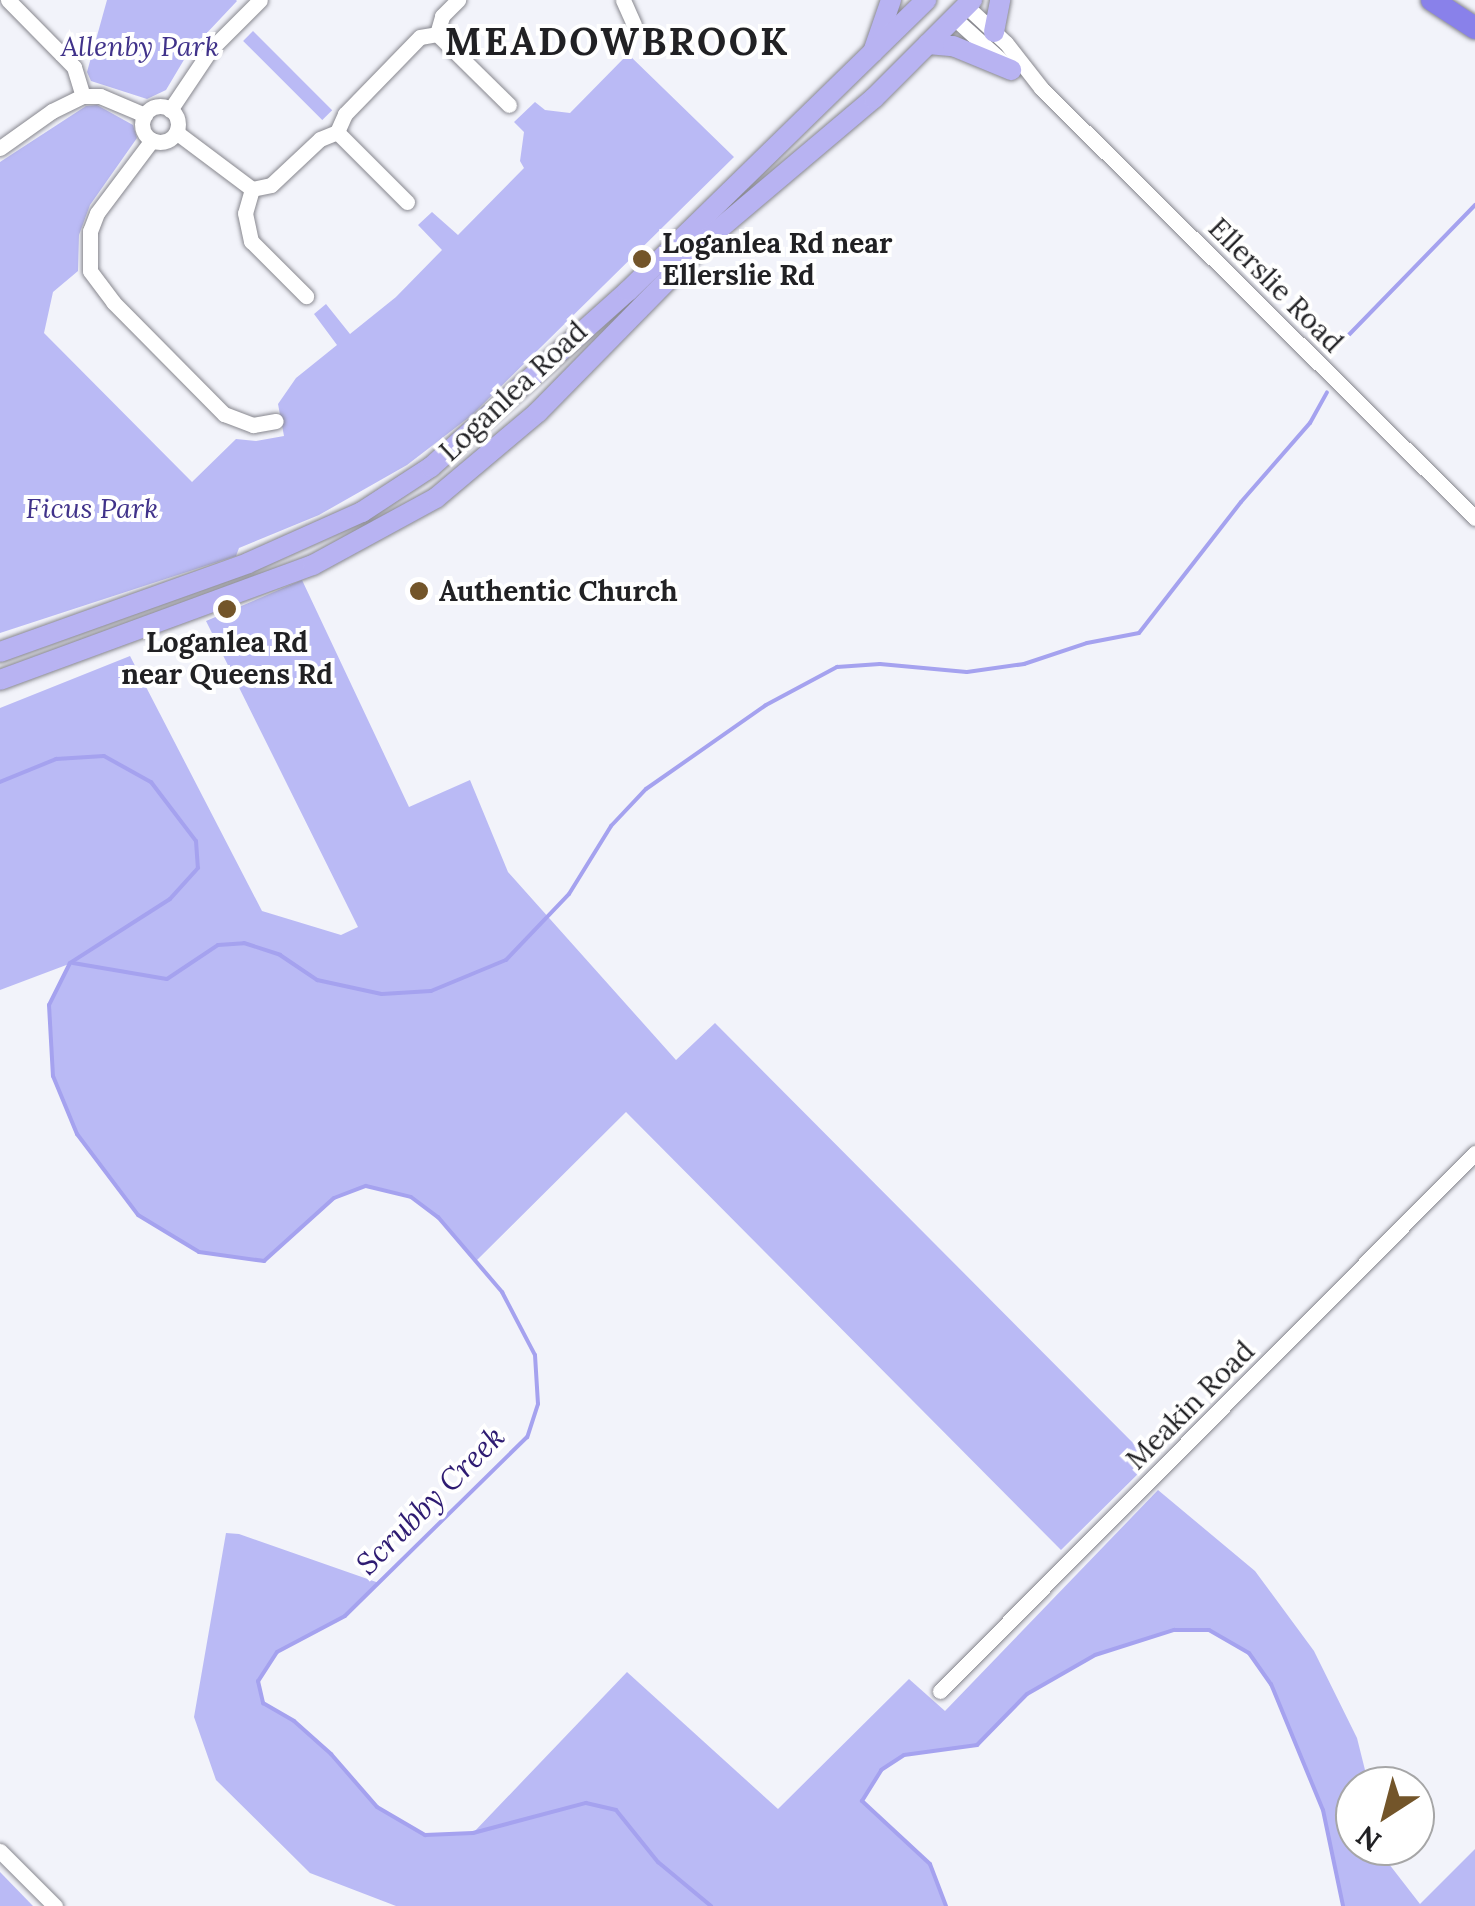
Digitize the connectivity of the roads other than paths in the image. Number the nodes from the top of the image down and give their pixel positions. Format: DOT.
graph roads {
  1 [pos="8,0"];
  2 [pos="260,0"];
  3 [pos="458,0"];
  4 [pos="623,0"];
  5 [pos="892,0"];
  6 [pos="926,0"];
  7 [pos="936,0"];
  8 [pos="1000,0"];
  9 [pos="1432,0"];
  10 [pos="962,6"];
  11 [pos="634,25"];
  12 [pos="1475,28"];
  13 [pos="994,32"];
  14 [pos="437,34"];
  15 [pos="928,44"];
  16 [pos="871,59"];
  17 [pos="1010,70"];
  18 [pos="1041,88"];
  19 [pos="83,96"];
  20 [pos="509,105"];
  21 [pos="170,110"];
  22 [pos="145,115"];
  23 [pos="176,132"];
  24 [pos="338,132"];
  25 [pos="152,140"];
  26 [pos="0,148"];
  27 [pos="252,190"];
  28 [pos="408,202"];
  29 [pos="306,296"];
  30 [pos="276,421"];
  31 [pos="1475,518"];
  32 [pos="0,652"];
  33 [pos="0,680"];
  34 [pos="1475,1153"];
  35 [pos="940,1691"];
  36 [pos="0,1851"];
  37 [pos="55,1906"];
  1 -- 19 [label="street"];
  2 -- 21 [label="street"];
  3 -- 14 [label="street"];
  4 -- 11 [label="street"];
  5 -- 16 [label="main road"];
  6 -- 16 [label="main road, Loganlea Road"];
  7 -- 10 [label="main road"];
  8 -- 13 [label="main road"];
  9 -- 12 [label="highway"];
  10 -- 13 [label="street, Ellerslie Road"];
  10 -- 15 [label="main road, Loganlea Road"];
  10 -- 17 [label="street, Ellerslie Road"];
  13 -- 18 [label="street, Ellerslie Road"];
  14 -- 20 [label="street"];
  14 -- 24 [label="street"];
  15 -- 17 [label="main road"];
  15 -- 33 [label="main road, Loganlea Road"];
  16 -- 32 [label="main road, Loganlea Road"];
  17 -- 18 [label="street, Ellerslie Road"];
  18 -- 31 [label="street, Ellerslie Road"];
  19 -- 22 [label="street"];
  19 -- 26 [label="street"];
  21 -- 22 [label="street"];
  21 -- 23 [label="street"];
  22 -- 25 [label="street"];
  23 -- 25 [label="street"];
  23 -- 27 [label="street"];
  24 -- 27 [label="street"];
  24 -- 28 [label="street"];
  25 -- 30 [label="street"];
  27 -- 29 [label="street"];
  34 -- 35 [label="street, Meakin Road"];
  36 -- 37 [label="street"];
}
